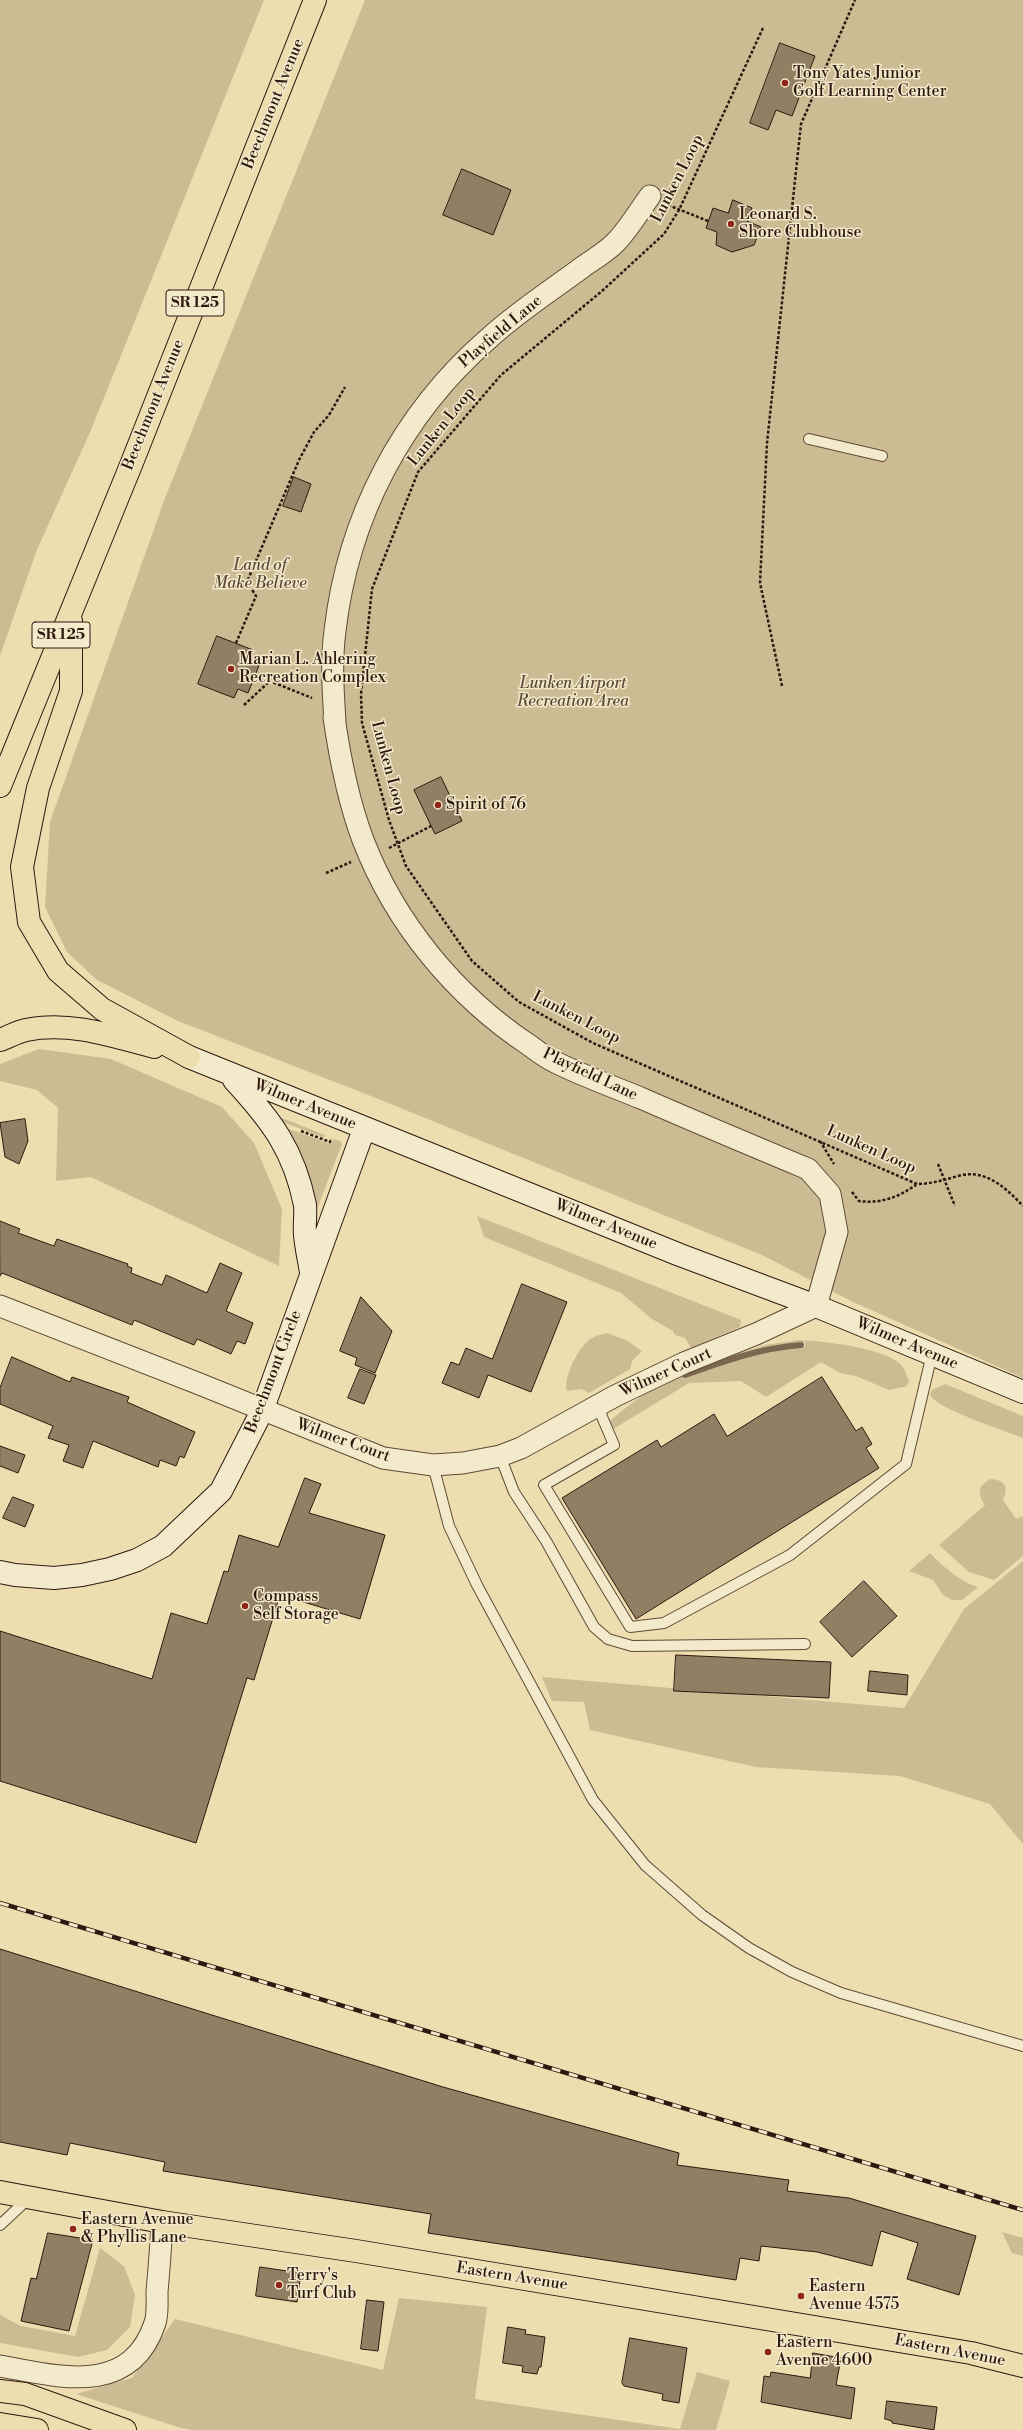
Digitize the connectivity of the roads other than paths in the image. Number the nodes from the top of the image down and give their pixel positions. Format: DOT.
graph roads {
  1 [pos="315,0"];
  2 [pos="650,196"];
  3 [pos="809,439"];
  4 [pos="882,456"];
  5 [pos="72,606"];
  6 [pos="2,777"];
  7 [pos="0,1040"];
  8 [pos="190,1057"];
  9 [pos="229,1074"];
  10 [pos="364,1129"];
  11 [pos="312,1273"];
  12 [pos="0,1306"];
  13 [pos="816,1306"];
  14 [pos="932,1354"];
  15 [pos="1023,1392"];
  16 [pos="597,1405"];
  17 [pos="262,1411"];
  18 [pos="500,1456"];
  19 [pos="433,1464"];
  20 [pos="0,1572"];
  21 [pos="805,1644"];
  22 [pos="1023,2046"];
  23 [pos="0,2192"];
  24 [pos="29,2198"];
  25 [pos="162,2222"];
  26 [pos="0,2225"];
  27 [pos="0,2366"];
  28 [pos="1023,2366"];
  29 [pos="0,2391"];
  30 [pos="0,2424"];
  31 [pos="37,2430"];
  32 [pos="125,2430"];
  1 -- 5 [label="main road, Beechmont Avenue / SR 125"];
  2 -- 13 [label="street, Playfield Lane"];
  3 -- 4 [label="lane"];
  5 -- 6 [label="main road, Beechmont Avenue / SR 125"];
  5 -- 8 [label="main road"];
  7 -- 8 [label="main road"];
  8 -- 9 [label="street, Wilmer Avenue"];
  9 -- 10 [label="street, Wilmer Avenue"];
  9 -- 11 [label="street"];
  10 -- 11 [label="street, Beechmont Circle"];
  10 -- 13 [label="street, Wilmer Avenue"];
  11 -- 17 [label="street, Beechmont Circle"];
  12 -- 17 [label="street, Wilmer Court"];
  13 -- 14 [label="street, Wilmer Avenue"];
  13 -- 16 [label="street, Wilmer Court"];
  14 -- 15 [label="street, Wilmer Avenue"];
  14 -- 16 [label="lane"];
  16 -- 18 [label="street, Wilmer Court"];
  17 -- 19 [label="street, Wilmer Court"];
  17 -- 20 [label="street, Beechmont Circle"];
  18 -- 19 [label="street, Wilmer Court"];
  18 -- 21 [label="lane"];
  19 -- 22 [label="lane"];
  23 -- 24 [label="main road, Eastern Avenue"];
  24 -- 25 [label="main road, Eastern Avenue"];
  24 -- 26 [label="lane"];
  25 -- 27 [label="street"];
  25 -- 28 [label="main road, Eastern Avenue"];
  29 -- 32 [label="main road"];
  30 -- 31 [label="main road"];
}
